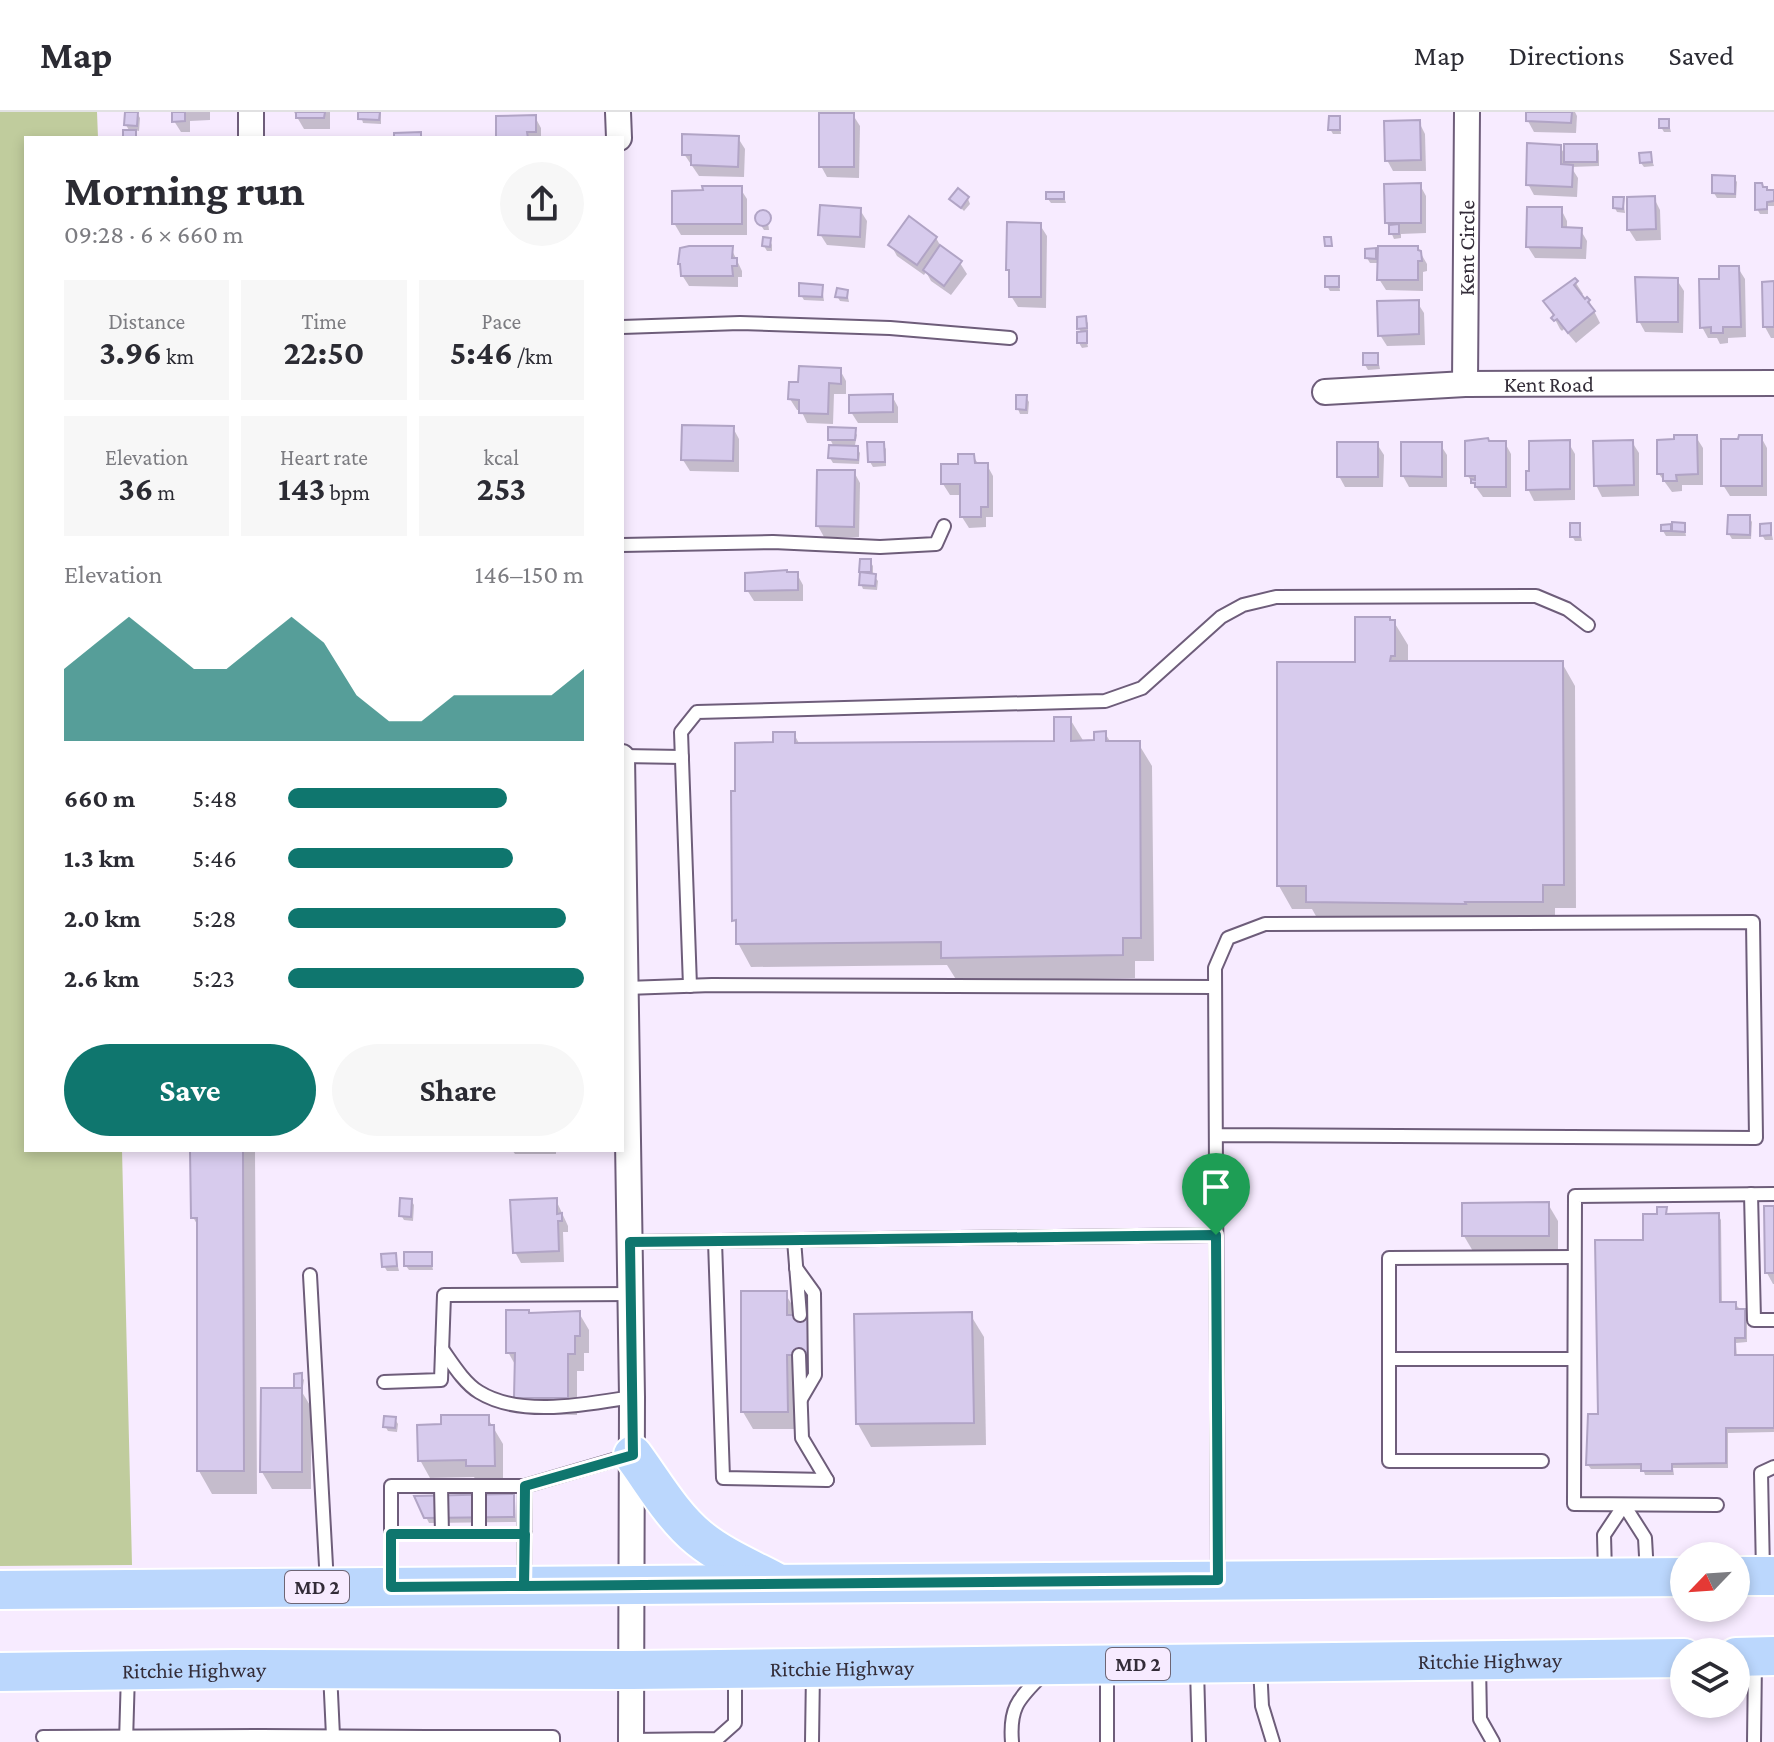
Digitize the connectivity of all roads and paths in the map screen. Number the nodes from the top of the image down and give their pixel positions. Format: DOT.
graph roads {
  1 [pos="251,112"];
  2 [pos="618,112"];
  3 [pos="1467,112"];
  4 [pos="251,136"];
  5 [pos="619,136"];
  6 [pos="624,327"];
  7 [pos="1010,338"];
  8 [pos="1774,383"];
  9 [pos="1465,384"];
  10 [pos="1325,392"];
  11 [pos="944,526"];
  12 [pos="624,545"];
  13 [pos="1588,625"];
  14 [pos="624,757"];
  15 [pos="682,757"];
  16 [pos="624,872"];
  17 [pos="690,986"];
  18 [pos="1215,987"];
  19 [pos="626,988"];
  20 [pos="1216,1135"];
  21 [pos="1751,1194"];
  22 [pos="1774,1194"];
  23 [pos="1216,1235"];
  24 [pos="794,1240"];
  25 [pos="715,1241"];
  26 [pos="630,1242"];
  27 [pos="1574,1257"];
  28 [pos="796,1268"];
  29 [pos="310,1275"];
  30 [pos="631,1294"];
  31 [pos="800,1315"];
  32 [pos="1774,1320"];
  33 [pos="442,1349"];
  34 [pos="799,1355"];
  35 [pos="1389,1359"];
  36 [pos="1574,1359"];
  37 [pos="384,1382"];
  38 [pos="632,1397"];
  39 [pos="801,1399"];
  40 [pos="633,1455"];
  41 [pos="1542,1461"];
  42 [pos="1774,1467"];
  43 [pos="441,1486"];
  44 [pos="479,1486"];
  45 [pos="525,1486"];
  46 [pos="1624,1505"];
  47 [pos="1717,1505"];
  48 [pos="391,1534"];
  49 [pos="442,1534"];
  50 [pos="479,1534"];
  51 [pos="525,1534"];
  52 [pos="1758,1576"];
  53 [pos="1605,1577"];
  54 [pos="1666,1577"];
  55 [pos="1218,1580"];
  56 [pos="780,1584"];
  57 [pos="633,1585"];
  58 [pos="524,1586"];
  59 [pos="327,1587"];
  60 [pos="391,1587"];
  61 [pos="0,1590"];
  62 [pos="1755,1657"];
  63 [pos="1670,1658"];
  64 [pos="1479,1660"];
  65 [pos="1260,1663"];
  66 [pos="1197,1664"];
  67 [pos="1051,1665"];
  68 [pos="1107,1665"];
  69 [pos="813,1668"];
  70 [pos="330,1669"];
  71 [pos="735,1669"];
  72 [pos="632,1670"];
  73 [pos="128,1671"];
  74 [pos="0,1672"];
  75 [pos="333,1736"];
  76 [pos="43,1737"];
  77 [pos="126,1739"];
  78 [pos="196,1739"];
  79 [pos="258,1739"];
  80 [pos="426,1739"];
  81 [pos="631,1741"];
  82 [pos="553,1742"];
  83 [pos="812,1742"];
  84 [pos="1012,1742"];
  85 [pos="1107,1742"];
  86 [pos="1199,1742"];
  87 [pos="1273,1742"];
  88 [pos="1493,1742"];
  89 [pos="1754,1742"];
  1 -- 4 [label="street"];
  2 -- 5 [label="street"];
  3 -- 9 [label="street, Kent Circle"];
  6 -- 7 [label="lane"];
  8 -- 9 [label="street, Kent Road"];
  9 -- 10 [label="street, Kent Road"];
  11 -- 12 [label="lane"];
  13 -- 15 [label="lane"];
  14 -- 15 [label="lane"];
  15 -- 17 [label="lane"];
  16 -- 19 [label="street"];
  17 -- 18 [label="lane"];
  17 -- 19 [label="lane"];
  18 -- 20 [label="lane"];
  18 -- 20 [label="lane"];
  19 -- 26 [label="street"];
  20 -- 23 [label="lane"];
  21 -- 22 [label="lane"];
  21 -- 27 [label="lane"];
  21 -- 32 [label="lane"];
  23 -- 24 [label="lane"];
  23 -- 55 [label="lane"];
  24 -- 25 [label="lane"];
  24 -- 28 [label="lane"];
  25 -- 26 [label="lane"];
  25 -- 39 [label="lane"];
  26 -- 30 [label="street"];
  27 -- 35 [label="lane"];
  27 -- 36 [label="lane"];
  28 -- 31 [label="lane"];
  28 -- 39 [label="lane"];
  29 -- 59 [label="lane"];
  30 -- 33 [label="lane"];
  30 -- 38 [label="street"];
  33 -- 37 [label="lane"];
  33 -- 38 [label="lane"];
  34 -- 39 [label="lane"];
  35 -- 36 [label="lane"];
  35 -- 41 [label="lane"];
  36 -- 46 [label="lane"];
  38 -- 40 [label="street"];
  40 -- 45 [label="lane"];
  40 -- 56 [label="main road"];
  40 -- 57 [label="street"];
  42 -- 52 [label="lane"];
  43 -- 44 [label="lane"];
  43 -- 48 [label="lane"];
  43 -- 49 [label="lane"];
  44 -- 45 [label="lane"];
  44 -- 50 [label="lane"];
  45 -- 51 [label="lane"];
  46 -- 47 [label="lane"];
  46 -- 53 [label="lane"];
  46 -- 54 [label="lane"];
  48 -- 49 [label="lane"];
  48 -- 60 [label="lane"];
  49 -- 50 [label="lane"];
  50 -- 51 [label="lane"];
  51 -- 58 [label="lane"];
  53 -- 54 [label="main road, MD 2"];
  53 -- 55 [label="main road, MD 2"];
  55 -- 56 [label="main road, MD 2"];
  56 -- 57 [label="main road, MD 2"];
  57 -- 58 [label="main road, MD 2"];
  57 -- 72 [label="street"];
  58 -- 60 [label="main road, MD 2"];
  59 -- 60 [label="main road, MD 2"];
  59 -- 61 [label="main road, MD 2"];
  62 -- 89 [label="lane"];
  63 -- 64 [label="main road, Ritchie Highway / MD 2"];
  64 -- 65 [label="main road, Ritchie Highway / MD 2"];
  64 -- 88 [label="lane"];
  65 -- 66 [label="main road, Ritchie Highway / MD 2"];
  65 -- 87 [label="lane"];
  66 -- 68 [label="main road, Ritchie Highway / MD 2"];
  66 -- 86 [label="lane"];
  67 -- 68 [label="main road, Ritchie Highway / MD 2"];
  67 -- 69 [label="main road, Ritchie Highway / MD 2"];
  67 -- 84 [label="lane"];
  68 -- 85 [label="lane"];
  69 -- 71 [label="main road, Ritchie Highway / MD 2"];
  69 -- 83 [label="lane"];
  70 -- 72 [label="main road, Ritchie Highway / MD 2"];
  70 -- 73 [label="main road, Ritchie Highway / MD 2"];
  70 -- 75 [label="lane"];
  71 -- 72 [label="main road, Ritchie Highway / MD 2"];
  71 -- 81 [label="lane"];
  72 -- 81 [label="street"];
  73 -- 74 [label="main road, Ritchie Highway / MD 2"];
  73 -- 77 [label="lane"];
  75 -- 79 [label="lane"];
  75 -- 80 [label="lane"];
  76 -- 77 [label="lane"];
  77 -- 78 [label="lane"];
  78 -- 79 [label="lane"];
  80 -- 82 [label="lane"];
}
